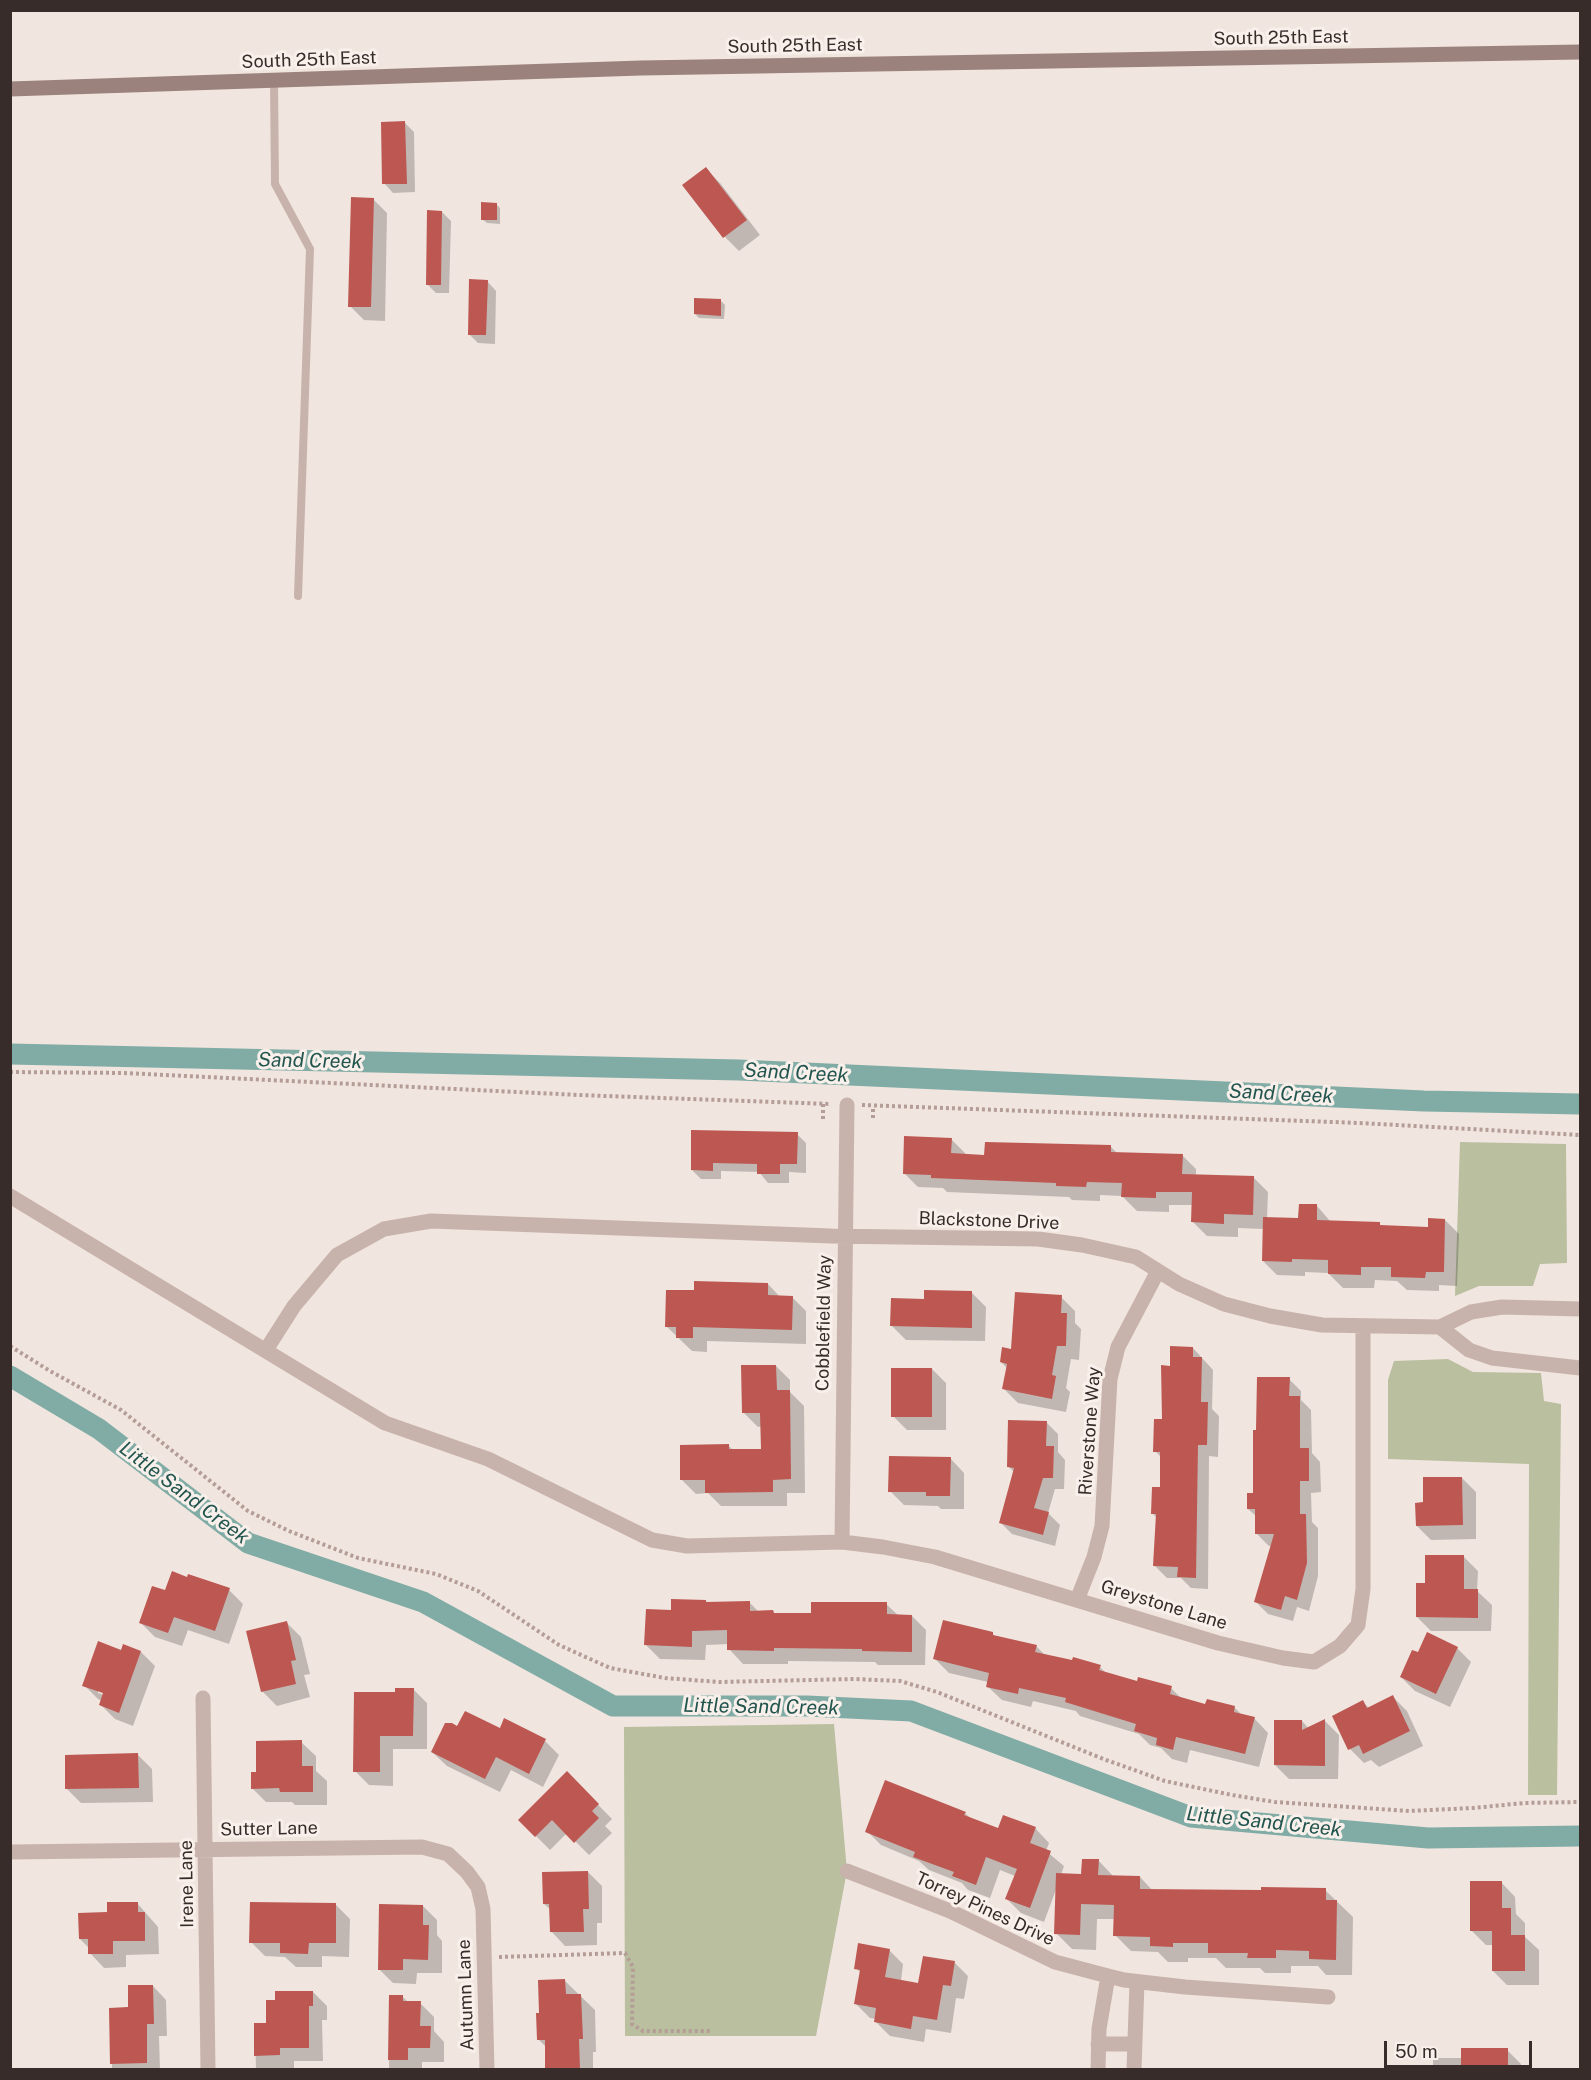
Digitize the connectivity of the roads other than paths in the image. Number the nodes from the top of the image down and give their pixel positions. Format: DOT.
graph roads {
  1 [pos="1581,52"];
  2 [pos="274,80"];
  3 [pos="10,89"];
  4 [pos="298,596"];
  5 [pos="847,1105"];
  6 [pos="10,1196"];
  7 [pos="845,1236"];
  8 [pos="1158,1271"];
  9 [pos="1581,1309"];
  10 [pos="1363,1326"];
  11 [pos="1440,1327"];
  12 [pos="266,1350"];
  13 [pos="1581,1368"];
  14 [pos="842,1542"];
  15 [pos="1077,1600"];
  16 [pos="203,1698"];
  17 [pos="206,1850"];
  18 [pos="10,1852"];
  19 [pos="847,1871"];
  20 [pos="483,1920"];
  21 [pos="1108,1976"];
  22 [pos="1137,1982"];
  23 [pos="1328,1997"];
  24 [pos="1098,2044"];
  25 [pos="1134,2044"];
  26 [pos="208,2070"];
  27 [pos="487,2070"];
  28 [pos="1098,2070"];
  29 [pos="1134,2070"];
  1 -- 2 [label="main road, South 25th East"];
  2 -- 3 [label="main road, South 25th East"];
  2 -- 4 [label="lane"];
  5 -- 7 [label="street, Cobblefield Way"];
  6 -- 12 [label="street, Greystone Lane"];
  7 -- 8 [label="street, Blackstone Drive"];
  7 -- 12 [label="street, Blackstone Drive"];
  7 -- 14 [label="street, Cobblefield Way"];
  8 -- 10 [label="street, Blackstone Drive"];
  8 -- 15 [label="street, Riverstone Way"];
  9 -- 11 [label="street, Blackstone Drive"];
  10 -- 11 [label="street, Blackstone Drive"];
  10 -- 15 [label="street, Greystone Lane"];
  11 -- 13 [label="street"];
  12 -- 14 [label="street, Greystone Lane"];
  14 -- 15 [label="street, Greystone Lane"];
  16 -- 17 [label="street, Irene Lane"];
  17 -- 18 [label="street, Sutter Lane"];
  17 -- 20 [label="street, Sutter Lane"];
  17 -- 26 [label="street, Irene Lane"];
  19 -- 21 [label="street, Torrey Pines Drive"];
  20 -- 27 [label="street, Autumn Lane"];
  21 -- 22 [label="street, Torrey Pines Drive"];
  21 -- 24 [label="street"];
  22 -- 23 [label="street, Torrey Pines Drive"];
  22 -- 25 [label="street"];
  24 -- 25 [label="street"];
  24 -- 28 [label="street"];
  25 -- 29 [label="street"];
}
